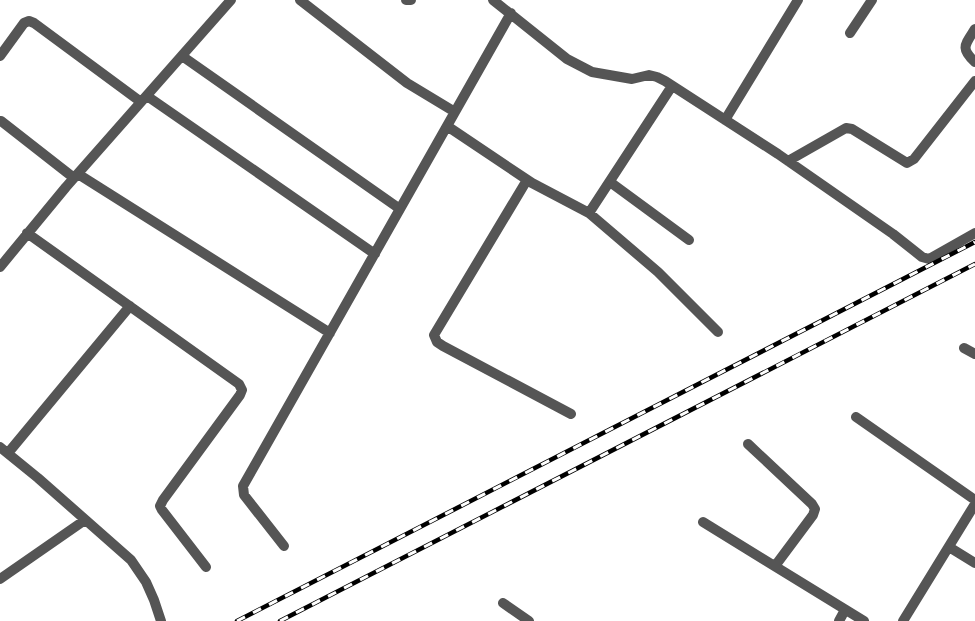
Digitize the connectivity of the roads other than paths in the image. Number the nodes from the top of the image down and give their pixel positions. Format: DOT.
graph roads {
  1 [pos="231,0"];
  2 [pos="300,0"];
  3 [pos="406,0"];
  4 [pos="411,0"];
  5 [pos="493,0"];
  6 [pos="798,0"];
  7 [pos="872,0"];
  8 [pos="508,7"];
  9 [pos="975,29"];
  10 [pos="850,33"];
  11 [pos="0,56"];
  12 [pos="182,56"];
  13 [pos="975,62"];
  14 [pos="975,80"];
  15 [pos="672,86"];
  16 [pos="144,99"];
  17 [pos="455,112"];
  18 [pos="725,120"];
  19 [pos="1,121"];
  20 [pos="447,126"];
  21 [pos="788,161"];
  22 [pos="76,176"];
  23 [pos="527,180"];
  24 [pos="610,182"];
  25 [pos="400,209"];
  26 [pos="589,213"];
  27 [pos="27,233"];
  28 [pos="975,233"];
  29 [pos="689,240"];
  30 [pos="374,254"];
  31 [pos="0,267"];
  32 [pos="130,306"];
  33 [pos="718,332"];
  34 [pos="330,333"];
  35 [pos="964,348"];
  36 [pos="975,354"];
  37 [pos="571,414"];
  38 [pos="856,417"];
  39 [pos="748,444"];
  40 [pos="4,450"];
  41 [pos="975,500"];
  42 [pos="975,504"];
  43 [pos="85,520"];
  44 [pos="703,522"];
  45 [pos="284,546"];
  46 [pos="948,547"];
  47 [pos="975,563"];
  48 [pos="775,566"];
  49 [pos="206,567"];
  50 [pos="0,579"];
  51 [pos="503,604"];
  52 [pos="845,610"];
  53 [pos="161,621"];
  54 [pos="529,621"];
  55 [pos="839,621"];
  56 [pos="864,621"];
  57 [pos="903,621"];
  1 -- 12 [label="street"];
  2 -- 17 [label="street"];
  3 -- 4 [label="street"];
  5 -- 8 [label="street"];
  6 -- 18 [label="street"];
  7 -- 10 [label="street"];
  8 -- 15 [label="street"];
  8 -- 17 [label="street"];
  9 -- 13 [label="street"];
  11 -- 16 [label="street"];
  12 -- 16 [label="street"];
  12 -- 25 [label="street"];
  14 -- 21 [label="street"];
  15 -- 18 [label="street"];
  15 -- 24 [label="street"];
  16 -- 22 [label="street"];
  16 -- 30 [label="street"];
  17 -- 20 [label="street"];
  18 -- 21 [label="street"];
  19 -- 22 [label="street"];
  20 -- 23 [label="street"];
  20 -- 25 [label="street"];
  21 -- 28 [label="street"];
  22 -- 27 [label="street"];
  22 -- 34 [label="street"];
  23 -- 26 [label="street"];
  23 -- 37 [label="street"];
  24 -- 26 [label="street"];
  24 -- 29 [label="street"];
  25 -- 30 [label="street"];
  26 -- 33 [label="street"];
  27 -- 31 [label="street"];
  27 -- 32 [label="street"];
  30 -- 34 [label="street"];
  32 -- 40 [label="street"];
  32 -- 49 [label="street"];
  34 -- 45 [label="street"];
  35 -- 36 [label="street"];
  38 -- 41 [label="street"];
  39 -- 48 [label="street"];
  40 -- 43 [label="street"];
  42 -- 46 [label="street"];
  43 -- 50 [label="street"];
  43 -- 53 [label="street"];
  44 -- 48 [label="street"];
  46 -- 47 [label="street"];
  46 -- 57 [label="street"];
  48 -- 52 [label="street"];
  51 -- 54 [label="street"];
  52 -- 55 [label="street"];
  52 -- 56 [label="street"];
}
